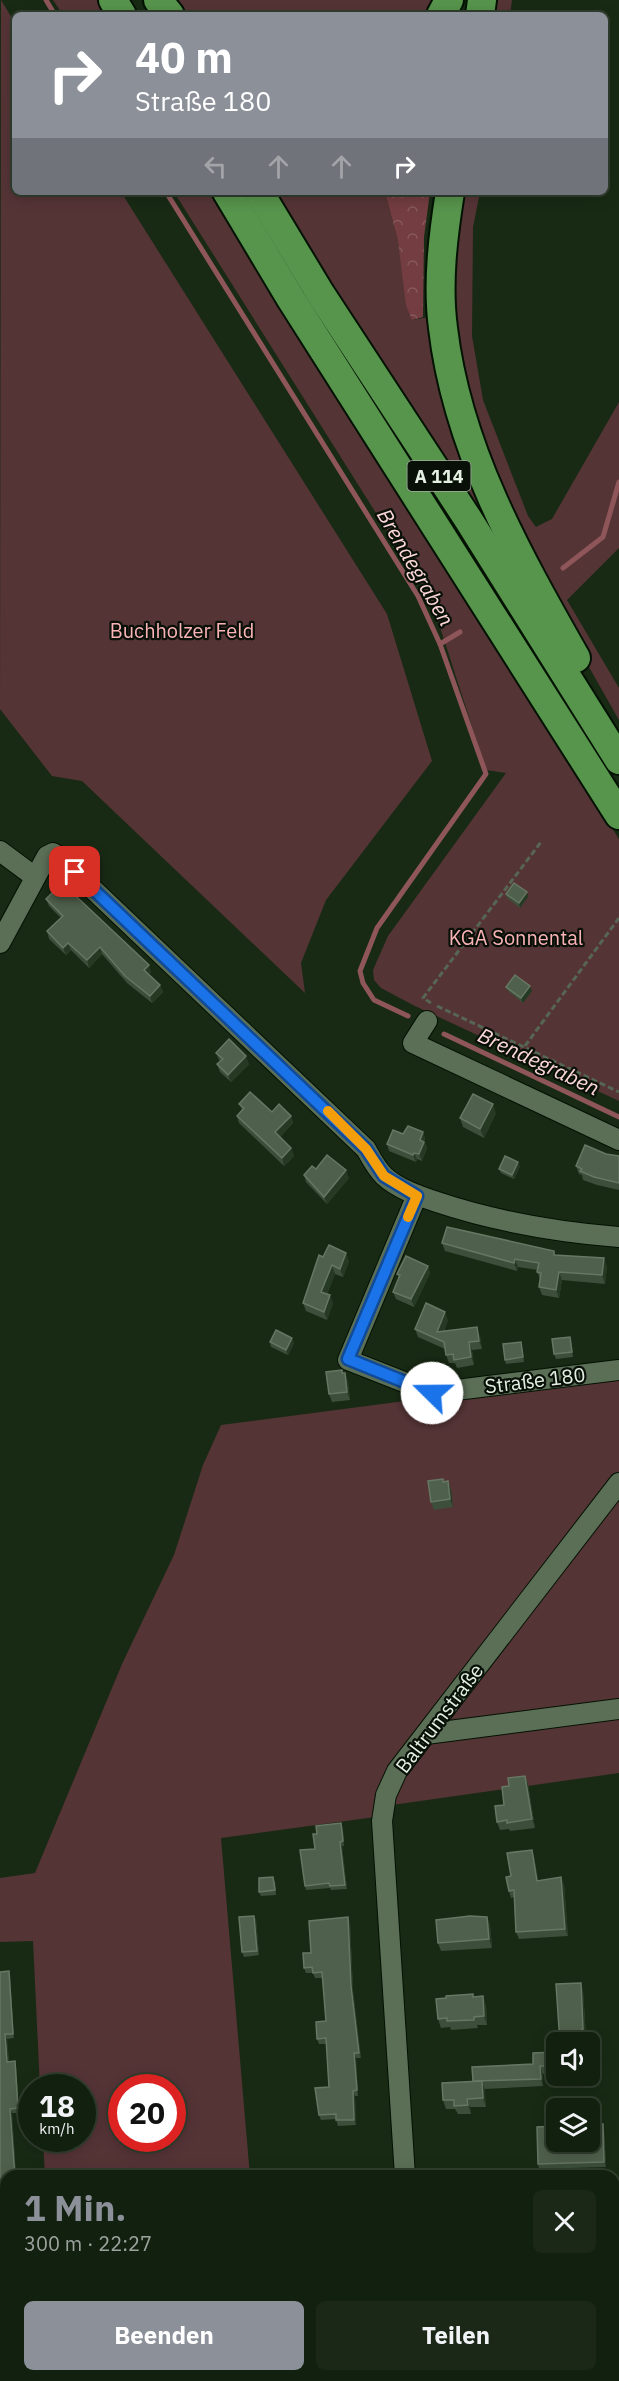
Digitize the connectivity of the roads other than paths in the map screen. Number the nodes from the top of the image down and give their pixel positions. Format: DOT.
graph roads {
  1 [pos="158,0"];
  2 [pos="168,12"];
  3 [pos="229,195"];
  4 [pos="261,195"];
  5 [pos="450,195"];
  6 [pos="619,733"];
  7 [pos="619,760"];
  8 [pos="619,815"];
  9 [pos="0,851"];
  10 [pos="35,877"];
  11 [pos="0,942"];
  12 [pos="431,1013"];
  13 [pos="619,1140"];
  14 [pos="417,1196"];
  15 [pos="619,1237"];
  16 [pos="619,1370"];
  17 [pos="619,1483"];
  18 [pos="619,1709"];
  19 [pos="426,1734"];
  20 [pos="405,2170"];
  1 -- 2 [label="highway"];
  3 -- 8 [label="highway, A 114"];
  4 -- 7 [label="highway, A 114"];
  5 -- 6 [label="highway"];
  9 -- 10 [label="street"];
  10 -- 11 [label="street"];
  10 -- 14 [label="street"];
  12 -- 13 [label="street"];
  14 -- 15 [label="street"];
  14 -- 16 [label="street, Straße 180"];
  17 -- 19 [label="street, Baltrumstraße"];
  18 -- 19 [label="street"];
  19 -- 20 [label="street, Baltrumstraße"];
}
